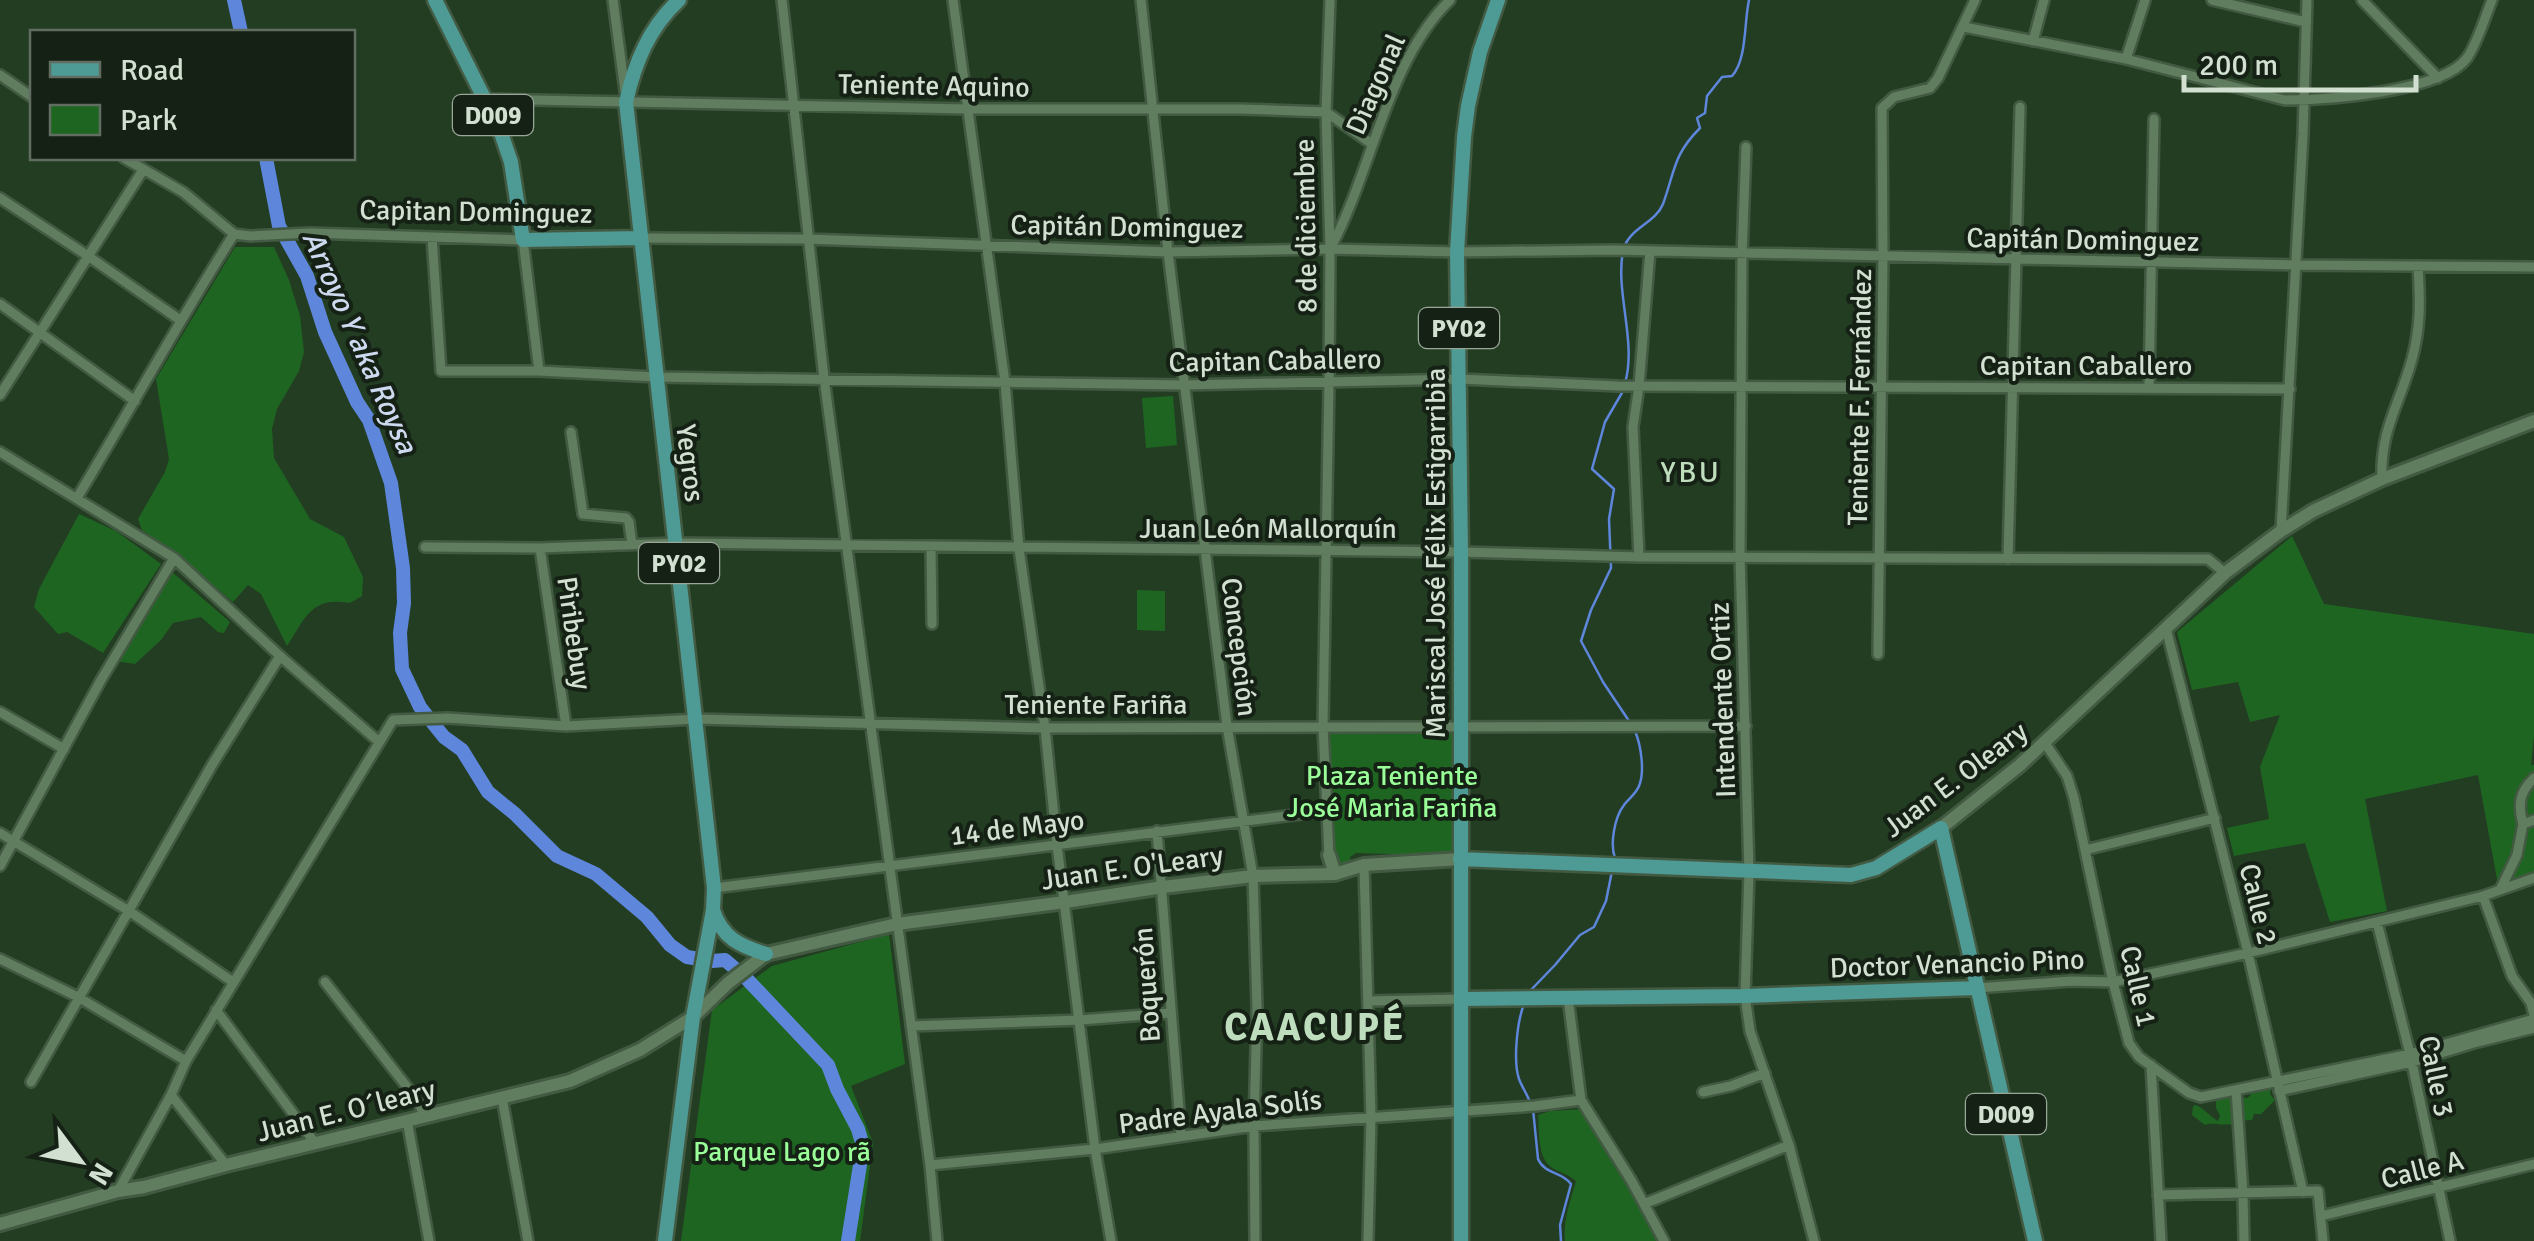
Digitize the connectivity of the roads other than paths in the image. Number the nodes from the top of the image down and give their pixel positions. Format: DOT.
graph roads {
  1 [pos="435,0"];
  2 [pos="612,0"];
  3 [pos="679,0"];
  4 [pos="782,0"];
  5 [pos="953,0"];
  6 [pos="1140,0"];
  7 [pos="1330,0"];
  8 [pos="1450,0"];
  9 [pos="1498,0"];
  10 [pos="1975,0"];
  11 [pos="2044,0"];
  12 [pos="2145,0"];
  13 [pos="2212,0"];
  14 [pos="2307,0"];
  15 [pos="2362,0"];
  16 [pos="2492,0"];
  17 [pos="2306,22"];
  18 [pos="1964,27"];
  19 [pos="2033,41"];
  20 [pos="2126,59"];
  21 [pos="0,75"];
  22 [pos="2438,78"];
  23 [pos="30,96"];
  24 [pos="486,99"];
  25 [pos="2304,100"];
  26 [pos="626,102"];
  27 [pos="794,106"];
  28 [pos="2020,107"];
  29 [pos="1153,108"];
  30 [pos="967,109"];
  31 [pos="1326,112"];
  32 [pos="2154,119"];
  33 [pos="1372,144"];
  34 [pos="1746,147"];
  35 [pos="127,160"];
  36 [pos="143,170"];
  37 [pos="0,198"];
  38 [pos="234,234"];
  39 [pos="432,237"];
  40 [pos="640,238"];
  41 [pos="808,239"];
  42 [pos="523,240"];
  43 [pos="988,247"];
  44 [pos="1330,249"];
  45 [pos="1168,252"];
  46 [pos="1457,252"];
  47 [pos="1650,252"];
  48 [pos="1742,255"];
  49 [pos="88,256"];
  50 [pos="1884,258"];
  51 [pos="2015,260"];
  52 [pos="2150,262"];
  53 [pos="2296,265"];
  54 [pos="2418,266"];
  55 [pos="2534,267"];
  56 [pos="0,304"];
  57 [pos="180,320"];
  58 [pos="40,330"];
  59 [pos="539,372"];
  60 [pos="656,377"];
  61 [pos="824,378"];
  62 [pos="1460,380"];
  63 [pos="1005,382"];
  64 [pos="1330,383"];
  65 [pos="1184,385"];
  66 [pos="1637,386"];
  67 [pos="1742,387"];
  68 [pos="1882,387"];
  69 [pos="2012,388"];
  70 [pos="2149,388"];
  71 [pos="2290,389"];
  72 [pos="0,394"];
  73 [pos="135,401"];
  74 [pos="2534,421"];
  75 [pos="572,432"];
  76 [pos="0,452"];
  77 [pos="2382,479"];
  78 [pos="76,498"];
  79 [pos="2281,531"];
  80 [pos="676,543"];
  81 [pos="632,544"];
  82 [pos="846,545"];
  83 [pos="426,546"];
  84 [pos="931,546"];
  85 [pos="540,548"];
  86 [pos="1019,548"];
  87 [pos="1206,550"];
  88 [pos="1326,550"];
  89 [pos="1461,552"];
  90 [pos="174,558"];
  91 [pos="1639,558"];
  92 [pos="1740,558"];
  93 [pos="1880,558"];
  94 [pos="2008,559"];
  95 [pos="2225,573"];
  96 [pos="932,624"];
  97 [pos="2169,624"];
  98 [pos="1878,654"];
  99 [pos="280,656"];
  100 [pos="0,712"];
  101 [pos="697,718"];
  102 [pos="871,724"];
  103 [pos="566,726"];
  104 [pos="1227,726"];
  105 [pos="1323,726"];
  106 [pos="1461,726"];
  107 [pos="1746,726"];
  108 [pos="1045,728"];
  109 [pos="378,741"];
  110 [pos="2045,743"];
  111 [pos="64,749"];
  112 [pos="2534,778"];
  113 [pos="1326,811"];
  114 [pos="2215,818"];
  115 [pos="2534,820"];
  116 [pos="1243,822"];
  117 [pos="2523,824"];
  118 [pos="1941,828"];
  119 [pos="1157,831"];
  120 [pos="0,833"];
  121 [pos="14,842"];
  122 [pos="1057,846"];
  123 [pos="2085,850"];
  124 [pos="1329,855"];
  125 [pos="1460,859"];
  126 [pos="890,865"];
  127 [pos="1364,865"];
  128 [pos="0,866"];
  129 [pos="1604,866"];
  130 [pos="1750,872"];
  131 [pos="1335,874"];
  132 [pos="1252,876"];
  133 [pos="2534,878"];
  134 [pos="1163,887"];
  135 [pos="714,888"];
  136 [pos="2502,888"];
  137 [pos="2484,896"];
  138 [pos="1065,902"];
  139 [pos="712,910"];
  140 [pos="129,911"];
  141 [pos="2377,922"];
  142 [pos="896,924"];
  143 [pos="2248,953"];
  144 [pos="766,954"];
  145 [pos="0,959"];
  146 [pos="234,982"];
  147 [pos="325,982"];
  148 [pos="2113,982"];
  149 [pos="1977,988"];
  150 [pos="78,996"];
  151 [pos="1745,996"];
  152 [pos="1462,998"];
  153 [pos="1562,998"];
  154 [pos="1368,1001"];
  155 [pos="216,1010"];
  156 [pos="1170,1013"];
  157 [pos="693,1016"];
  158 [pos="2534,1017"];
  159 [pos="1080,1020"];
  160 [pos="910,1026"];
  161 [pos="2534,1028"];
  162 [pos="2411,1058"];
  163 [pos="186,1061"];
  164 [pos="2151,1066"];
  165 [pos="1765,1073"];
  166 [pos="31,1082"];
  167 [pos="2278,1086"];
  168 [pos="2236,1090"];
  169 [pos="1702,1092"];
  170 [pos="170,1095"];
  171 [pos="502,1098"];
  172 [pos="1581,1100"];
  173 [pos="1462,1110"];
  174 [pos="424,1116"];
  175 [pos="1372,1117"];
  176 [pos="407,1120"];
  177 [pos="1254,1126"];
  178 [pos="1180,1136"];
  179 [pos="315,1143"];
  180 [pos="1789,1145"];
  181 [pos="1095,1150"];
  182 [pos="2534,1164"];
  183 [pos="226,1165"];
  184 [pos="930,1165"];
  185 [pos="2438,1190"];
  186 [pos="118,1191"];
  187 [pos="2303,1192"];
  188 [pos="2243,1194"];
  189 [pos="2158,1195"];
  190 [pos="1644,1204"];
  191 [pos="2321,1216"];
  192 [pos="0,1224"];
  193 [pos="429,1241"];
  194 [pos="528,1241"];
  195 [pos="665,1241"];
  196 [pos="937,1241"];
  197 [pos="1111,1241"];
  198 [pos="1255,1241"];
  199 [pos="1368,1241"];
  200 [pos="1461,1241"];
  201 [pos="1664,1241"];
  202 [pos="1814,1241"];
  203 [pos="2036,1241"];
  204 [pos="2161,1241"];
  205 [pos="2244,1241"];
  206 [pos="2323,1241"];
  207 [pos="2450,1241"];
  1 -- 24 [label="main road, D009"];
  2 -- 26 [label="street, Yegros"];
  3 -- 26 [label="main road, PY02"];
  4 -- 27 [label="street"];
  5 -- 30 [label="street"];
  6 -- 29 [label="street, Concepción"];
  7 -- 31 [label="street, 8 de diciembre"];
  8 -- 33 [label="street, Diagonal"];
  9 -- 46 [label="main road, Mariscal José Félix Estigarribia / PY02"];
  10 -- 18 [label="street"];
  11 -- 19 [label="street"];
  12 -- 20 [label="street"];
  13 -- 17 [label="street"];
  14 -- 17 [label="street"];
  15 -- 22 [label="street"];
  16 -- 22 [label="street"];
  17 -- 25 [label="street"];
  18 -- 19 [label="street"];
  18 -- 50 [label="street, Teniente F. Fernández"];
  19 -- 20 [label="street"];
  20 -- 25 [label="street"];
  21 -- 23 [label="street"];
  22 -- 25 [label="street"];
  24 -- 26 [label="street, Teniente Aquino"];
  24 -- 42 [label="main road, D009"];
  25 -- 53 [label="street"];
  26 -- 27 [label="street, Teniente Aquino"];
  26 -- 40 [label="main road, Yegros / PY02"];
  27 -- 30 [label="street, Teniente Aquino"];
  27 -- 41 [label="street"];
  28 -- 51 [label="street"];
  29 -- 30 [label="street, Teniente Aquino"];
  29 -- 31 [label="street, Teniente Aquino"];
  29 -- 45 [label="street, Concepción"];
  30 -- 43 [label="street"];
  31 -- 33 [label="street"];
  31 -- 44 [label="street, 8 de diciembre"];
  32 -- 52 [label="street"];
  33 -- 44 [label="street, Diagonal"];
  34 -- 48 [label="street, Intendente Ortiz"];
  35 -- 36 [label="street"];
  36 -- 38 [label="street"];
  36 -- 49 [label="street"];
  37 -- 49 [label="street"];
  38 -- 39 [label="street, Capitan Dominguez"];
  38 -- 57 [label="street"];
  39 -- 42 [label="street, Capitan Dominguez"];
  39 -- 59 [label="street, Capitan Caballero"];
  40 -- 41 [label="street, Capitán Dominguez"];
  40 -- 42 [label="main road, Capitan Dominguez"];
  40 -- 60 [label="main road, Yegros / PY02"];
  41 -- 43 [label="street, Capitán Dominguez"];
  41 -- 61 [label="street"];
  42 -- 59 [label="street"];
  43 -- 45 [label="street, Capitán Dominguez"];
  43 -- 63 [label="street"];
  44 -- 45 [label="street, Capitán Dominguez"];
  44 -- 46 [label="street, Capitán Dominguez"];
  44 -- 64 [label="street, 8 de diciembre"];
  45 -- 65 [label="street, Concepción"];
  46 -- 47 [label="street, Capitán Dominguez"];
  46 -- 62 [label="main road, Mariscal José Félix Estigarribia / PY02"];
  47 -- 48 [label="street, Capitán Dominguez"];
  47 -- 66 [label="street"];
  48 -- 50 [label="street, Capitán Dominguez"];
  48 -- 67 [label="street, Intendente Ortiz"];
  49 -- 57 [label="street"];
  49 -- 58 [label="street"];
  50 -- 51 [label="street, Capitán Dominguez"];
  50 -- 68 [label="street, Teniente F. Fernández"];
  51 -- 52 [label="street, Capitán Dominguez"];
  51 -- 69 [label="street"];
  52 -- 53 [label="street, Capitán Dominguez"];
  52 -- 70 [label="street"];
  53 -- 54 [label="street, Capitán Dominguez"];
  53 -- 71 [label="street"];
  54 -- 55 [label="street, Capitán Dominguez"];
  54 -- 77 [label="street"];
  56 -- 58 [label="street"];
  57 -- 73 [label="street"];
  58 -- 72 [label="street"];
  58 -- 73 [label="street"];
  59 -- 60 [label="street, Capitan Caballero"];
  60 -- 61 [label="street, Capitan Caballero"];
  60 -- 80 [label="main road, Yegros / PY02"];
  61 -- 63 [label="street, Capitan Caballero"];
  61 -- 82 [label="street"];
  62 -- 64 [label="street, Capitan Caballero"];
  62 -- 66 [label="street, Capitan Caballero"];
  62 -- 89 [label="main road, Mariscal José Félix Estigarribia / PY02"];
  63 -- 65 [label="street, Capitan Caballero"];
  63 -- 86 [label="street"];
  64 -- 65 [label="street, Capitan Caballero"];
  64 -- 88 [label="street, 8 de diciembre"];
  65 -- 87 [label="street, Concepción"];
  66 -- 67 [label="street, Capitan Caballero"];
  66 -- 91 [label="street"];
  67 -- 68 [label="street, Capitan Caballero"];
  67 -- 92 [label="street, Intendente Ortiz"];
  68 -- 69 [label="street, Capitan Caballero"];
  68 -- 93 [label="street, Teniente F. Fernández"];
  69 -- 70 [label="street, Capitan Caballero"];
  69 -- 94 [label="street"];
  70 -- 71 [label="street, Capitan Caballero"];
  71 -- 79 [label="street"];
  73 -- 78 [label="street"];
  74 -- 77 [label="street, Juan E. Oleary"];
  75 -- 81 [label="street"];
  76 -- 78 [label="street"];
  77 -- 79 [label="street, Juan E. Oleary"];
  78 -- 90 [label="street"];
  79 -- 95 [label="street, Juan E. Oleary"];
  80 -- 81 [label="street, Juan León Mallorquín"];
  80 -- 82 [label="street, Juan León Mallorquín"];
  80 -- 101 [label="main road, Yegros / PY02"];
  81 -- 85 [label="street, Juan León Mallorquín"];
  82 -- 84 [label="street, Juan León Mallorquín"];
  82 -- 102 [label="street"];
  83 -- 85 [label="street, Juan León Mallorquín"];
  84 -- 86 [label="street, Juan León Mallorquín"];
  84 -- 96 [label="street"];
  85 -- 103 [label="street, Piribebuy"];
  86 -- 87 [label="street, Juan León Mallorquín"];
  86 -- 108 [label="street"];
  87 -- 88 [label="street, Juan León Mallorquín"];
  87 -- 104 [label="street, Concepción"];
  88 -- 89 [label="street, Juan León Mallorquín"];
  88 -- 105 [label="street, 8 de diciembre"];
  89 -- 91 [label="street, Juan León Mallorquín"];
  89 -- 106 [label="main road, Mariscal José Félix Estigarribia / PY02"];
  90 -- 99 [label="street"];
  90 -- 111 [label="street"];
  91 -- 92 [label="street, Juan León Mallorquín"];
  92 -- 93 [label="street, Juan León Mallorquín"];
  92 -- 107 [label="street, Intendente Ortiz"];
  93 -- 94 [label="street, Juan León Mallorquín"];
  93 -- 98 [label="street, Teniente F. Fernández"];
  94 -- 95 [label="street, Juan León Mallorquín"];
  95 -- 97 [label="street, Juan E. Oleary"];
  97 -- 110 [label="street, Juan E. Oleary"];
  97 -- 114 [label="street, Calle 2"];
  99 -- 109 [label="street"];
  99 -- 140 [label="street"];
  100 -- 111 [label="street"];
  101 -- 102 [label="street, Teniente Fariña"];
  101 -- 103 [label="street, Teniente Fariña"];
  101 -- 135 [label="main road, Yegros / PY02"];
  102 -- 108 [label="street, Teniente Fariña"];
  102 -- 126 [label="street"];
  103 -- 109 [label="street, Teniente Fariña"];
  104 -- 105 [label="street, Teniente Fariña"];
  104 -- 108 [label="street, Teniente Fariña"];
  104 -- 116 [label="street, Concepción"];
  105 -- 106 [label="street, Teniente Fariña"];
  105 -- 113 [label="street, 8 de diciembre"];
  106 -- 107 [label="street, Teniente Fariña"];
  106 -- 125 [label="main road, Mariscal José Félix Estigarribia / PY02"];
  107 -- 130 [label="street, Intendente Ortiz"];
  108 -- 122 [label="street"];
  109 -- 146 [label="street"];
  110 -- 118 [label="street, Juan E. Oleary"];
  110 -- 123 [label="street, Calle 1"];
  111 -- 121 [label="street"];
  112 -- 117 [label="street"];
  113 -- 116 [label="street, 14 de Mayo"];
  113 -- 124 [label="street, 8 de diciembre"];
  114 -- 123 [label="street"];
  114 -- 143 [label="street, Calle 2"];
  115 -- 117 [label="street"];
  116 -- 119 [label="street, 14 de Mayo"];
  116 -- 132 [label="street, Concepción"];
  117 -- 136 [label="street"];
  118 -- 130 [label="main road, Juan E. Oleary"];
  118 -- 149 [label="main road, D009"];
  119 -- 122 [label="street, 14 de Mayo"];
  119 -- 134 [label="street, Boquerón"];
  120 -- 121 [label="street"];
  121 -- 128 [label="street"];
  121 -- 140 [label="street"];
  122 -- 126 [label="street, 14 de Mayo"];
  122 -- 138 [label="street"];
  123 -- 148 [label="street, Calle 1"];
  124 -- 131 [label="street"];
  125 -- 127 [label="street, Juan E. O'Leary"];
  125 -- 129 [label="main road, Juan E. O'Leary"];
  125 -- 152 [label="main road, Mariscal José Félix Estigarribia / PY02"];
  126 -- 135 [label="street, 14 de Mayo"];
  126 -- 142 [label="street"];
  127 -- 131 [label="street, Juan E. O'Leary"];
  127 -- 154 [label="street"];
  129 -- 130 [label="main road, Juan E. Oleary"];
  130 -- 151 [label="street, Intendente Ortiz"];
  131 -- 132 [label="street, Juan E. O'Leary"];
  132 -- 134 [label="street, Juan E. O'Leary"];
  132 -- 177 [label="street, Concepción"];
  133 -- 136 [label="street, Doctor Venancio Pino"];
  134 -- 138 [label="street, Juan E. O'Leary"];
  134 -- 156 [label="street, Boquerón"];
  135 -- 139 [label="main road, Yegros / PY02"];
  136 -- 137 [label="street, Doctor Venancio Pino"];
  137 -- 141 [label="street, Doctor Venancio Pino"];
  137 -- 158 [label="street"];
  138 -- 142 [label="street, Juan E. O'Leary"];
  138 -- 159 [label="street"];
  139 -- 144 [label="main road"];
  139 -- 157 [label="main road, Yegros / PY02"];
  140 -- 146 [label="street"];
  140 -- 150 [label="street"];
  141 -- 143 [label="street, Doctor Venancio Pino"];
  141 -- 162 [label="street, Calle 3"];
  142 -- 144 [label="street, Juan E. O'Leary"];
  142 -- 160 [label="street"];
  143 -- 148 [label="street, Doctor Venancio Pino"];
  143 -- 167 [label="street, Calle 2"];
  144 -- 157 [label="street, Juan E. O'Leary"];
  145 -- 150 [label="street"];
  146 -- 155 [label="street"];
  147 -- 174 [label="street"];
  148 -- 149 [label="street, Doctor Venancio Pino"];
  148 -- 164 [label="street, Calle 1"];
  149 -- 151 [label="main road, Doctor Venancio Pino"];
  149 -- 203 [label="main road, D009"];
  150 -- 163 [label="street"];
  150 -- 166 [label="street"];
  151 -- 153 [label="main road, Doctor Venancio Pino"];
  151 -- 165 [label="street, Intendente Ortiz"];
  152 -- 153 [label="main road, Doctor Venancio Pino"];
  152 -- 154 [label="street, Doctor Venancio Pino"];
  152 -- 173 [label="main road, Mariscal José Félix Estigarribia / PY02"];
  153 -- 172 [label="street"];
  154 -- 175 [label="street"];
  155 -- 163 [label="street"];
  155 -- 179 [label="street"];
  156 -- 159 [label="street"];
  156 -- 178 [label="street, Boquerón"];
  157 -- 171 [label="street, Juan E. O´leary"];
  157 -- 195 [label="main road, PY02"];
  158 -- 162 [label="street"];
  159 -- 160 [label="street"];
  159 -- 181 [label="street"];
  160 -- 184 [label="street"];
  161 -- 162 [label="street"];
  162 -- 167 [label="street"];
  162 -- 185 [label="street, Calle 3"];
  163 -- 170 [label="street"];
  164 -- 168 [label="street"];
  164 -- 189 [label="street, Calle 1"];
  165 -- 169 [label="street"];
  165 -- 180 [label="street, Intendente Ortiz"];
  167 -- 168 [label="street"];
  167 -- 187 [label="street, Calle 2"];
  168 -- 188 [label="street"];
  170 -- 183 [label="street"];
  170 -- 186 [label="street"];
  171 -- 174 [label="street, Juan E. O´leary"];
  171 -- 194 [label="street"];
  172 -- 173 [label="street, Padre Ayala Solís"];
  172 -- 190 [label="street"];
  173 -- 175 [label="street, Padre Ayala Solís"];
  173 -- 200 [label="main road, Mariscal José Félix Estigarribia / PY02"];
  174 -- 176 [label="street, Juan E. O´leary"];
  175 -- 177 [label="street, Padre Ayala Solís"];
  175 -- 199 [label="street"];
  176 -- 179 [label="street, Juan E. O´leary"];
  176 -- 193 [label="street"];
  177 -- 178 [label="street, Padre Ayala Solís"];
  177 -- 198 [label="street, Concepción"];
  178 -- 181 [label="street, Padre Ayala Solís"];
  179 -- 183 [label="street, Juan E. O´leary"];
  180 -- 190 [label="street"];
  180 -- 202 [label="street, Intendente Ortiz"];
  181 -- 184 [label="street, Padre Ayala Solís"];
  181 -- 197 [label="street"];
  182 -- 185 [label="street, Calle A"];
  183 -- 186 [label="street, Juan E. O´leary"];
  184 -- 196 [label="street"];
  185 -- 191 [label="street, Calle A"];
  185 -- 207 [label="street, Calle 3"];
  186 -- 192 [label="street, Juan E. O´leary"];
  187 -- 188 [label="street"];
  187 -- 191 [label="street"];
  188 -- 189 [label="street"];
  188 -- 205 [label="street"];
  189 -- 204 [label="street, Calle 1"];
  190 -- 201 [label="street"];
  191 -- 206 [label="street"];
}
